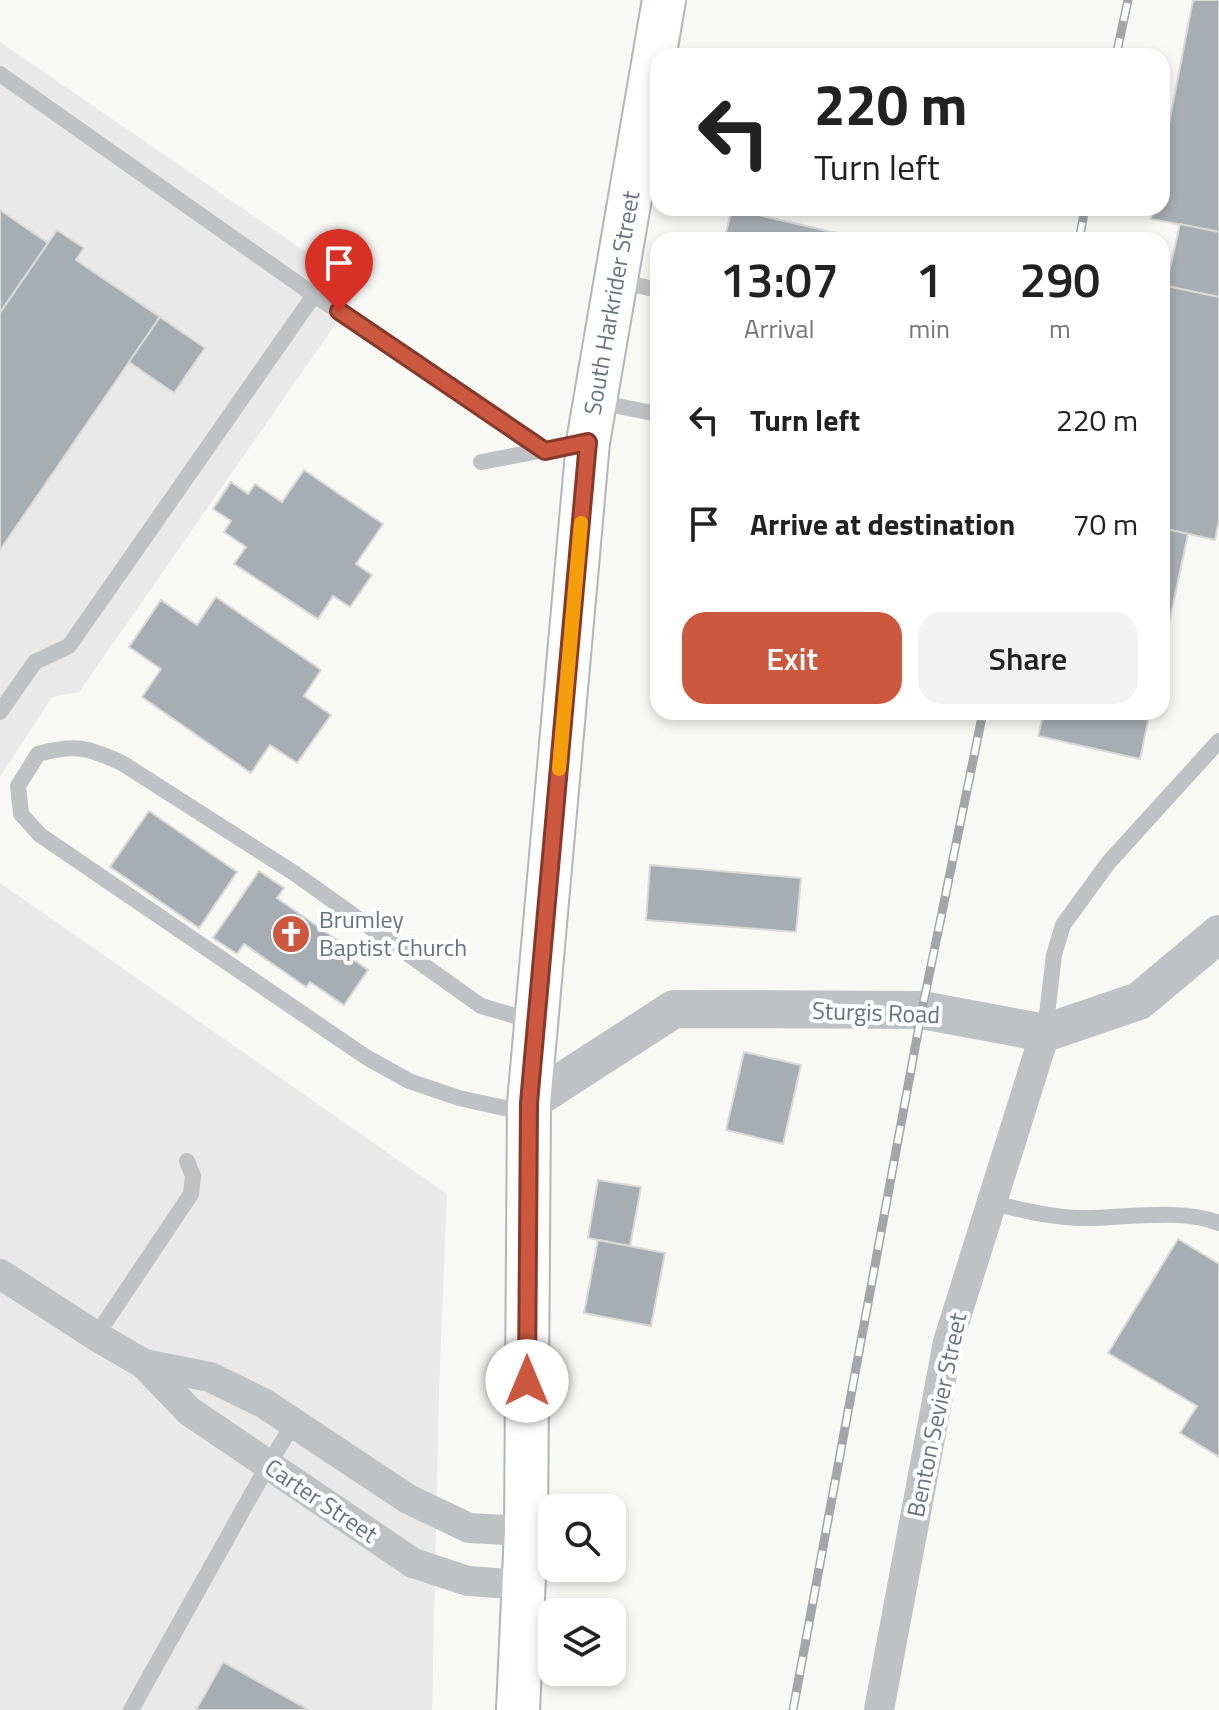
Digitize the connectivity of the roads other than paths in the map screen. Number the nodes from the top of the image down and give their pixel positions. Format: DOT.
graph roads {
  1 [pos="664,0"];
  2 [pos="656,48"];
  3 [pos="0,74"];
  4 [pos="650,82"];
  5 [pos="616,281"];
  6 [pos="650,288"];
  7 [pos="314,295"];
  8 [pos="595,402"];
  9 [pos="650,412"];
  10 [pos="588,442"];
  11 [pos="545,451"];
  12 [pos="481,462"];
  13 [pos="0,712"];
  14 [pos="1219,741"];
  15 [pos="1216,941"];
  16 [pos="536,1022"];
  17 [pos="1045,1033"];
  18 [pos="528,1108"];
  19 [pos="187,1161"];
  20 [pos="993,1203"];
  21 [pos="1219,1223"];
  22 [pos="0,1274"];
  23 [pos="96,1336"];
  24 [pos="144,1364"];
  25 [pos="294,1423"];
  26 [pos="268,1465"];
  27 [pos="526,1531"];
  28 [pos="524,1585"];
  29 [pos="131,1710"];
  30 [pos="518,1710"];
  31 [pos="879,1710"];
  1 -- 2 [label="main road, South Harkrider Street"];
  3 -- 7 [label="lane"];
  4 -- 5 [label="main road, South Harkrider Street"];
  5 -- 6 [label="lane"];
  5 -- 8 [label="main road, South Harkrider Street"];
  7 -- 11 [label="lane"];
  7 -- 13 [label="lane"];
  8 -- 9 [label="lane"];
  8 -- 10 [label="main road, South Harkrider Street"];
  10 -- 11 [label="lane"];
  10 -- 16 [label="main road, South Harkrider Street"];
  11 -- 12 [label="lane"];
  14 -- 17 [label="lane"];
  15 -- 17 [label="street, Sturgis Road"];
  16 -- 18 [label="main road, South Harkrider Street"];
  16 -- 18 [label="lane"];
  17 -- 18 [label="street, Sturgis Road"];
  17 -- 20 [label="street, Benton Sevier Street"];
  18 -- 27 [label="main road, South Harkrider Street"];
  19 -- 23 [label="lane"];
  20 -- 21 [label="lane"];
  20 -- 31 [label="street, Benton Sevier Street"];
  22 -- 23 [label="street, Carter Street"];
  23 -- 24 [label="street, Carter Street"];
  24 -- 25 [label="street, Carter Street"];
  24 -- 26 [label="street, Carter Street"];
  25 -- 26 [label="lane"];
  25 -- 27 [label="street, Carter Street"];
  26 -- 28 [label="street, Carter Street"];
  26 -- 29 [label="lane"];
  27 -- 28 [label="main road, South Harkrider Street"];
  28 -- 30 [label="main road, South Harkrider Street"];
}
